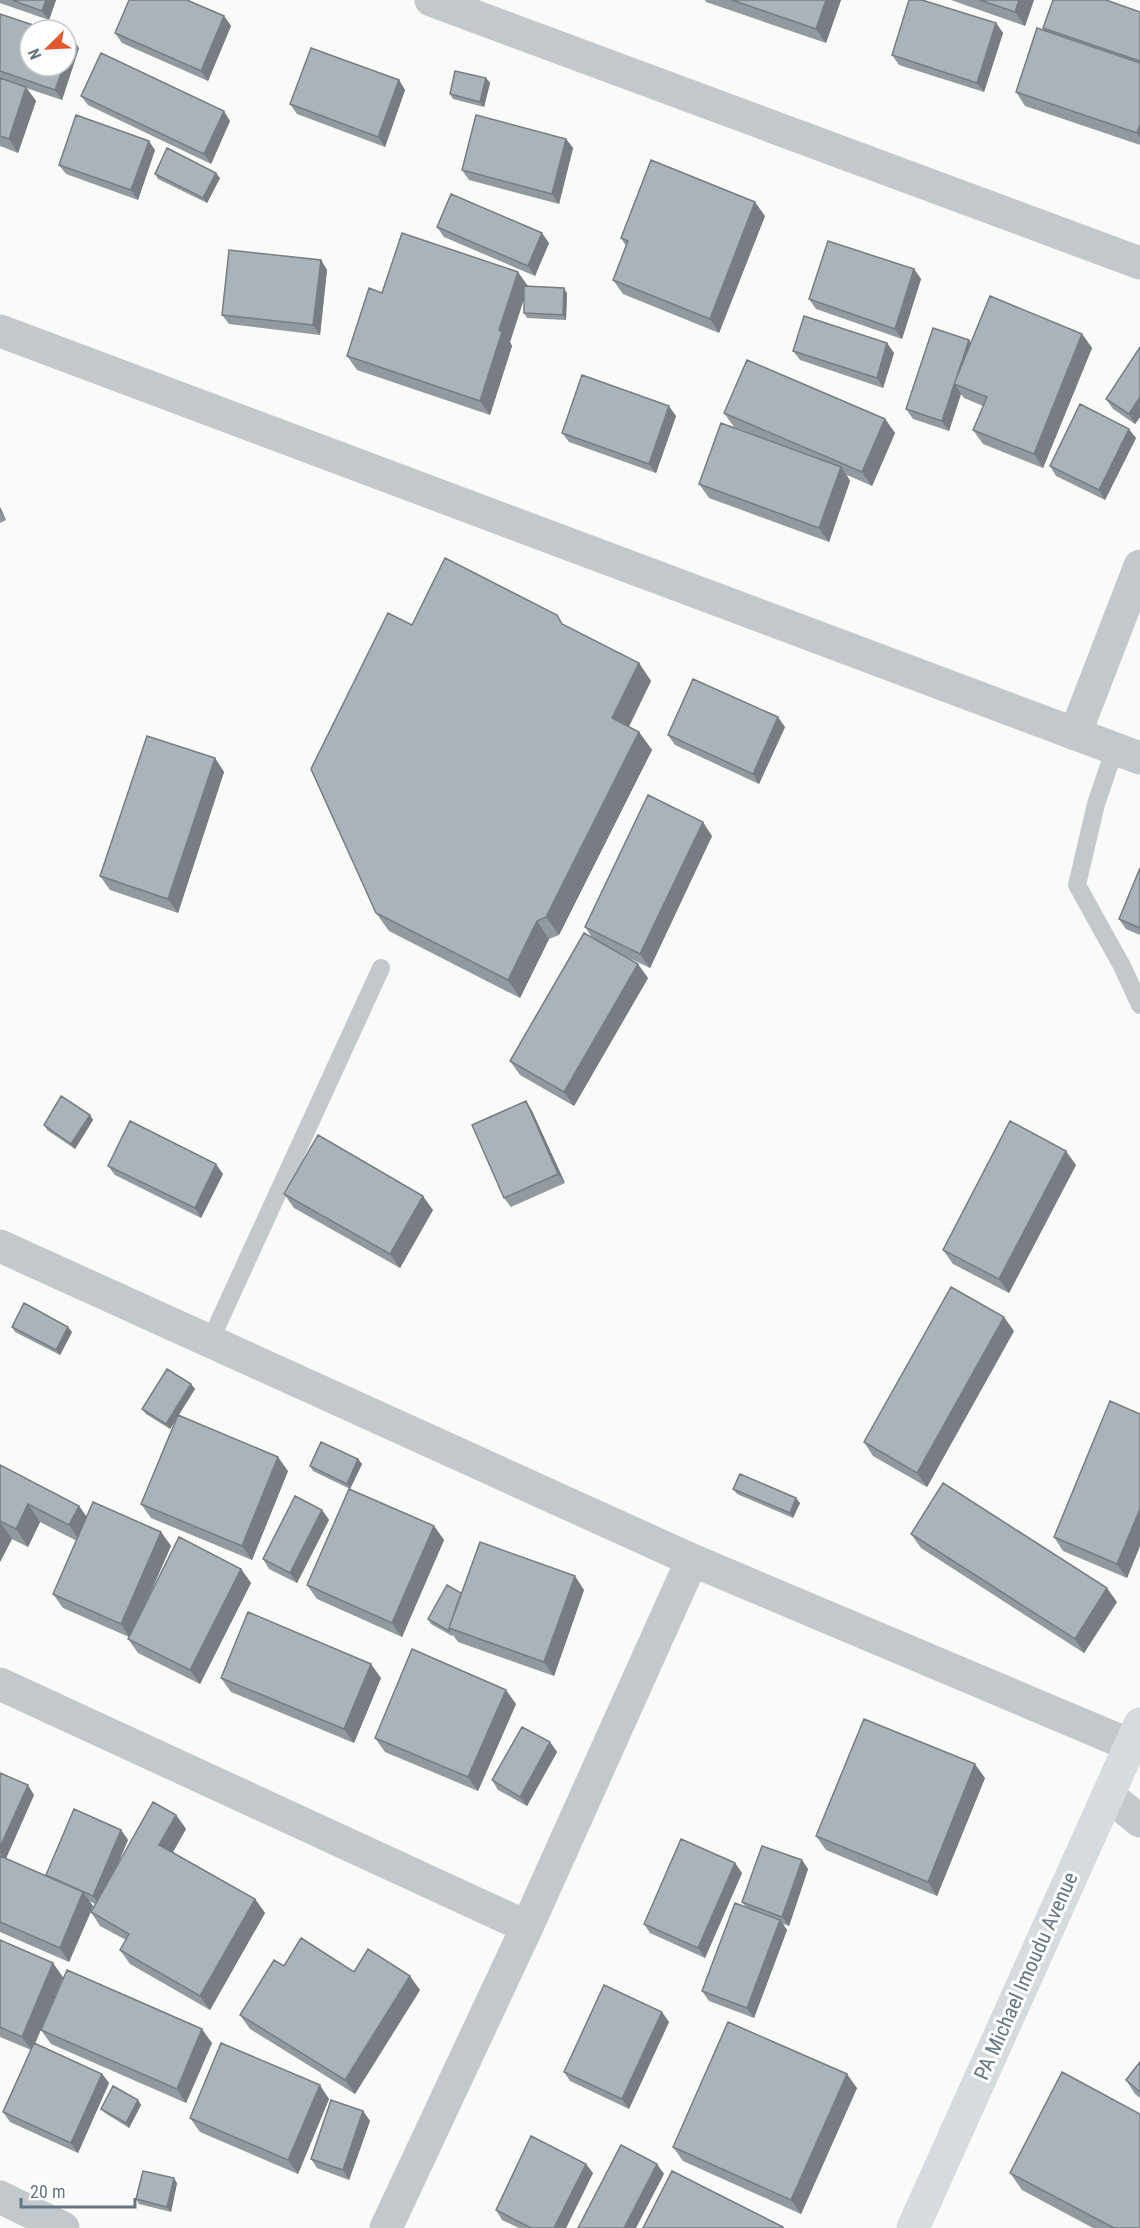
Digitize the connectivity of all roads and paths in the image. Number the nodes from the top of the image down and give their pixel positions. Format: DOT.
graph roads {
  1 [pos="431,0"];
  2 [pos="1140,263"];
  3 [pos="0,331"];
  4 [pos="1140,566"];
  5 [pos="1075,734"];
  6 [pos="1127,753"];
  7 [pos="381,968"];
  8 [pos="1140,1005"];
  9 [pos="0,1246"];
  10 [pos="210,1341"];
  11 [pos="692,1560"];
  12 [pos="0,1684"];
  13 [pos="1135,1734"];
  14 [pos="1108,1795"];
  15 [pos="1140,1821"];
  16 [pos="527,1927"];
  17 [pos="0,2197"];
  18 [pos="63,2228"];
  19 [pos="386,2228"];
  20 [pos="913,2228"];
  1 -- 2 [label="street"];
  3 -- 5 [label="street"];
  4 -- 5 [label="street"];
  5 -- 6 [label="street"];
  6 -- 8 [label="lane"];
  7 -- 10 [label="lane"];
  9 -- 10 [label="street"];
  10 -- 11 [label="street"];
  11 -- 13 [label="street"];
  11 -- 16 [label="street"];
  12 -- 16 [label="street"];
  13 -- 14 [label="street, PA Michael Imoudu Avenue"];
  14 -- 15 [label="street"];
  14 -- 20 [label="street, PA Michael Imoudu Avenue"];
  16 -- 19 [label="street"];
  17 -- 18 [label="street"];
}
